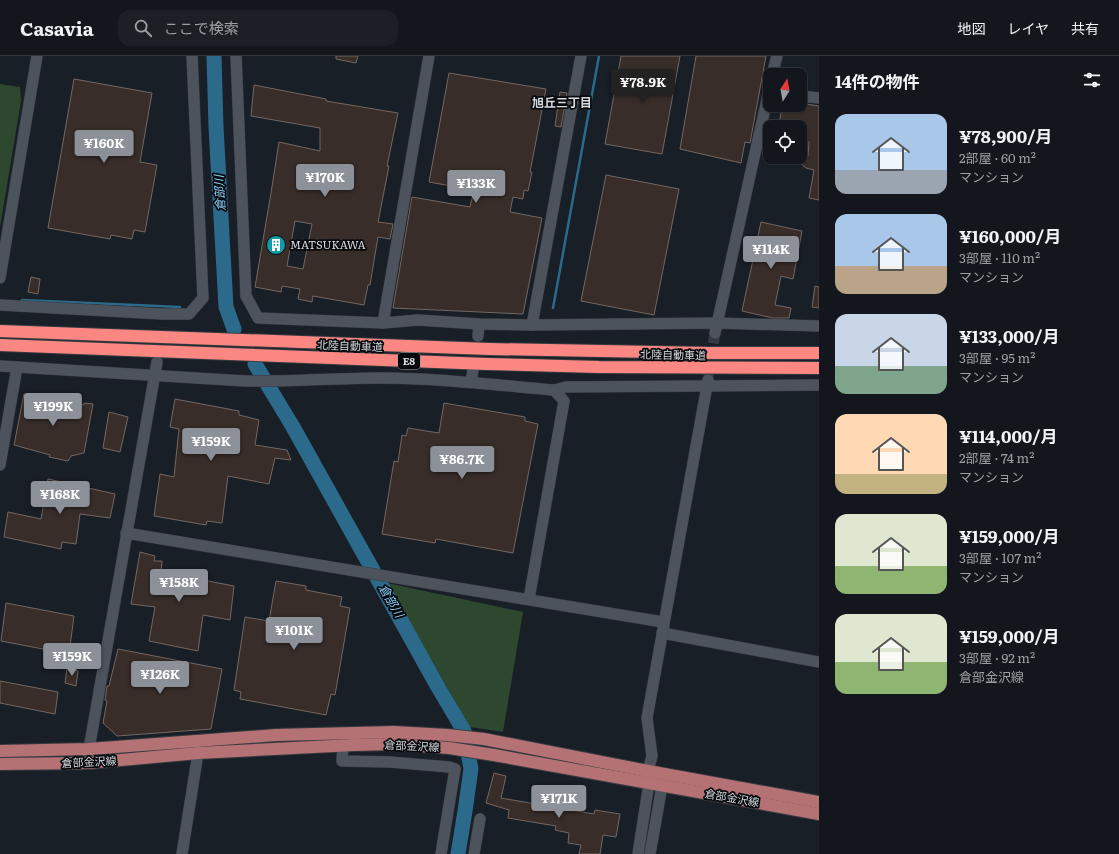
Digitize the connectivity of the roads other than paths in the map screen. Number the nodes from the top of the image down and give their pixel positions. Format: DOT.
graph roads {
  1 [pos="38,56"];
  2 [pos="192,56"];
  3 [pos="236,56"];
  4 [pos="429,56"];
  5 [pos="581,56"];
  6 [pos="777,56"];
  7 [pos="774,68"];
  8 [pos="807,97"];
  9 [pos="819,98"];
  10 [pos="765,112"];
  11 [pos="0,278"];
  12 [pos="1,302"];
  13 [pos="383,323"];
  14 [pos="480,324"];
  15 [pos="532,325"];
  16 [pos="819,326"];
  17 [pos="716,328"];
  18 [pos="0,331"];
  19 [pos="478,336"];
  20 [pos="0,345"];
  21 [pos="819,353"];
  22 [pos="157,362"];
  23 [pos="0,366"];
  24 [pos="17,366"];
  25 [pos="819,368"];
  26 [pos="473,370"];
  27 [pos="154,375"];
  28 [pos="472,382"];
  29 [pos="707,383"];
  30 [pos="819,385"];
  31 [pos="554,390"];
  32 [pos="0,465"];
  33 [pos="126,533"];
  34 [pos="529,599"];
  35 [pos="662,628"];
  36 [pos="819,662"];
  37 [pos="343,745"];
  38 [pos="89,749"];
  39 [pos="0,751"];
  40 [pos="198,753"];
  41 [pos="0,764"];
  42 [pos="88,764"];
  43 [pos="648,771"];
  44 [pos="655,785"];
  45 [pos="819,802"];
  46 [pos="819,814"];
  47 [pos="480,819"];
  48 [pos="182,854"];
  49 [pos="442,854"];
  50 [pos="474,854"];
  51 [pos="638,854"];
  52 [pos="650,854"];
  1 -- 11 [label="street"];
  2 -- 12 [label="street"];
  3 -- 13 [label="street"];
  4 -- 13 [label="street"];
  5 -- 15 [label="street"];
  6 -- 7 [label="street"];
  8 -- 9 [label="street"];
  10 -- 17 [label="street"];
  13 -- 14 [label="street"];
  14 -- 15 [label="street"];
  14 -- 19 [label="street"];
  15 -- 17 [label="street"];
  16 -- 17 [label="street"];
  18 -- 21 [label="highway, 北陸自動車道 / E8"];
  20 -- 25 [label="highway, 北陸自動車道 / E8"];
  22 -- 27 [label="street"];
  23 -- 24 [label="street"];
  24 -- 27 [label="street"];
  24 -- 32 [label="street"];
  26 -- 28 [label="street"];
  27 -- 28 [label="street"];
  27 -- 33 [label="street"];
  28 -- 31 [label="street"];
  29 -- 30 [label="street"];
  29 -- 31 [label="street"];
  29 -- 35 [label="street"];
  31 -- 34 [label="street"];
  33 -- 34 [label="street"];
  33 -- 38 [label="street"];
  34 -- 35 [label="street"];
  35 -- 36 [label="street"];
  35 -- 43 [label="street"];
  37 -- 40 [label="main road, 倉部金沢線"];
  37 -- 44 [label="main road, 倉部金沢線"];
  37 -- 49 [label="street"];
  38 -- 39 [label="main road, 倉部金沢線"];
  38 -- 42 [label="street"];
  38 -- 43 [label="main road, 倉部金沢線"];
  40 -- 42 [label="main road, 倉部金沢線"];
  40 -- 48 [label="street"];
  41 -- 42 [label="main road, 倉部金沢線"];
  43 -- 44 [label="street"];
  43 -- 45 [label="main road, 倉部金沢線"];
  44 -- 46 [label="main road, 倉部金沢線"];
  44 -- 51 [label="street"];
  44 -- 52 [label="street"];
  47 -- 50 [label="street"];
}
